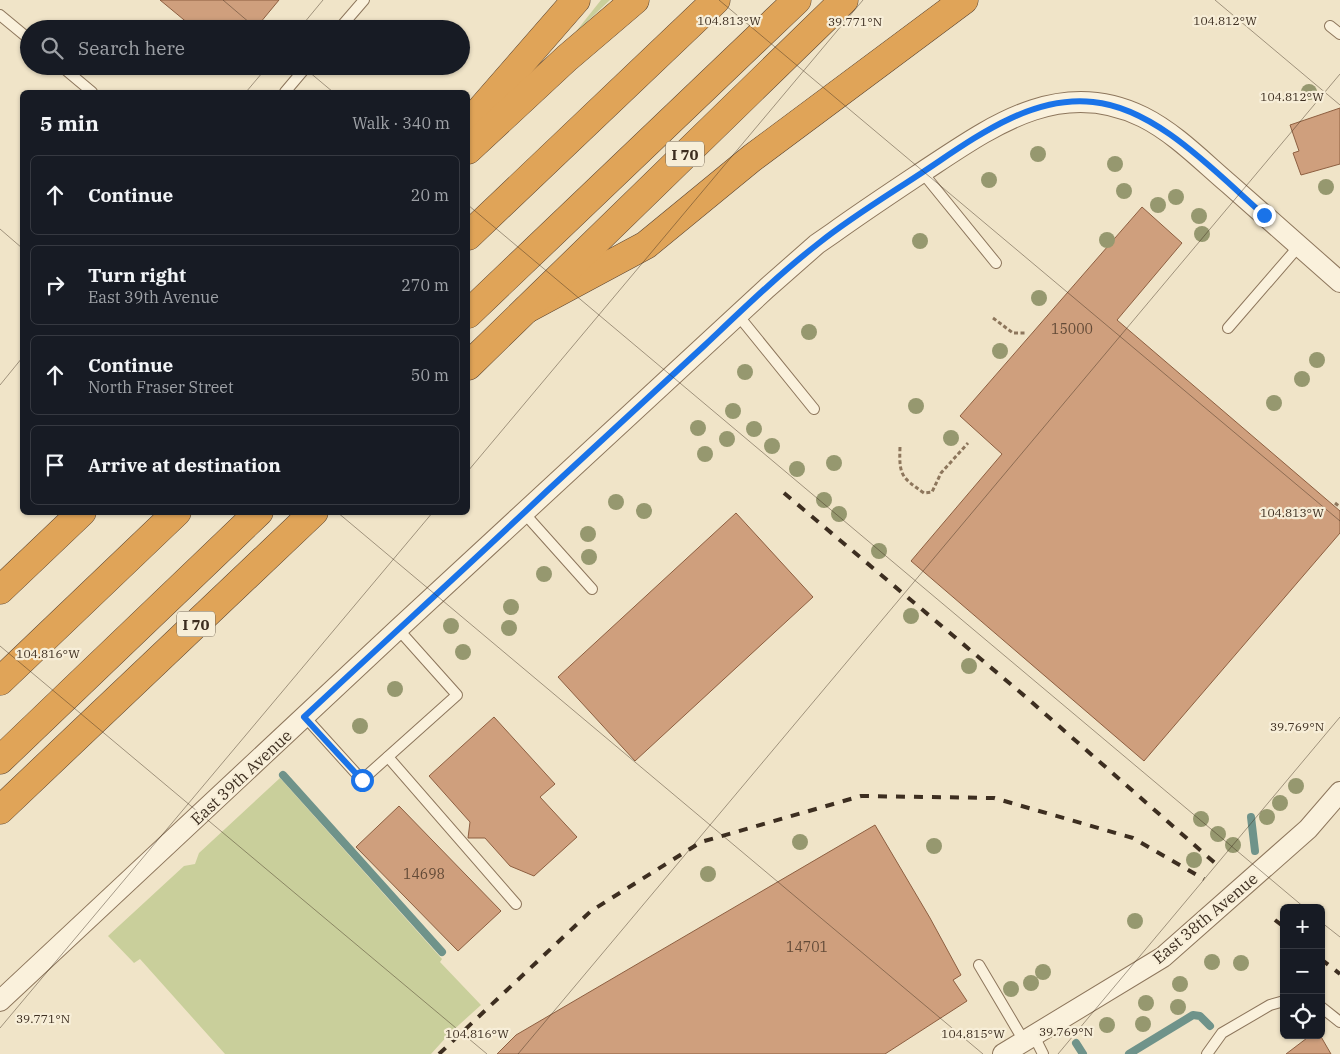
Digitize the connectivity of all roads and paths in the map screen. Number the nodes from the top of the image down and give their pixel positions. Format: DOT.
graph roads {
  1 [pos="364,0"];
  2 [pos="576,0"];
  3 [pos="635,0"];
  4 [pos="716,0"];
  5 [pos="797,0"];
  6 [pos="844,0"];
  7 [pos="964,0"];
  8 [pos="0,15"];
  9 [pos="347,20"];
  10 [pos="1330,26"];
  11 [pos="20,32"];
  12 [pos="1340,34"];
  13 [pos="72,75"];
  14 [pos="299,75"];
  15 [pos="90,90"];
  16 [pos="287,90"];
  17 [pos="470,122"];
  18 [pos="470,148"];
  19 [pos="922,172"];
  20 [pos="470,234"];
  21 [pos="1299,246"];
  22 [pos="996,263"];
  23 [pos="1340,282"];
  24 [pos="527,309"];
  25 [pos="470,312"];
  26 [pos="738,314"];
  27 [pos="993,318"];
  28 [pos="1228,328"];
  29 [pos="1025,333"];
  30 [pos="470,364"];
  31 [pos="814,409"];
  32 [pos="968,443"];
  33 [pos="900,447"];
  34 [pos="1335,503"];
  35 [pos="1340,507"];
  36 [pos="524,513"];
  37 [pos="79,515"];
  38 [pos="174,515"];
  39 [pos="256,515"];
  40 [pos="311,515"];
  41 [pos="592,589"];
  42 [pos="0,590"];
  43 [pos="398,629"];
  44 [pos="0,681"];
  45 [pos="304,717"];
  46 [pos="388,757"];
  47 [pos="0,760"];
  48 [pos="1340,792"];
  49 [pos="0,810"];
  50 [pos="516,904"];
  51 [pos="979,965"];
  52 [pos="0,1002"];
  53 [pos="1280,1002"];
  54 [pos="1325,1010"];
  55 [pos="1340,1022"];
  56 [pos="1029,1038"];
  57 [pos="1003,1054"];
  58 [pos="1043,1054"];
  59 [pos="1207,1054"];
  1 -- 9 [label="lane"];
  2 -- 17 [label="highway"];
  3 -- 18 [label="highway"];
  4 -- 20 [label="highway"];
  5 -- 25 [label="highway"];
  6 -- 24 [label="highway, I 70"];
  7 -- 24 [label="highway"];
  8 -- 11 [label="lane"];
  10 -- 12 [label="lane"];
  13 -- 15 [label="lane"];
  14 -- 16 [label="lane"];
  19 -- 21 [label="street, East 39th Avenue"];
  19 -- 22 [label="lane"];
  19 -- 26 [label="street, East 39th Avenue"];
  21 -- 23 [label="street, East 39th Avenue"];
  21 -- 28 [label="lane"];
  24 -- 30 [label="highway, I 70"];
  26 -- 31 [label="lane"];
  26 -- 36 [label="street, East 39th Avenue"];
  27 -- 29 [label="path"];
  32 -- 33 [label="path"];
  34 -- 35 [label="path"];
  36 -- 41 [label="lane"];
  36 -- 43 [label="street, East 39th Avenue"];
  37 -- 42 [label="highway"];
  38 -- 44 [label="highway"];
  39 -- 47 [label="highway"];
  40 -- 49 [label="highway, I 70"];
  43 -- 45 [label="street, East 39th Avenue"];
  43 -- 46 [label="lane"];
  45 -- 46 [label="lane"];
  45 -- 52 [label="street, East 39th Avenue"];
  46 -- 50 [label="lane"];
  48 -- 56 [label="street, East 38th Avenue"];
  51 -- 56 [label="lane"];
  53 -- 59 [label="lane"];
  54 -- 55 [label="lane"];
  56 -- 57 [label="street, East 38th Avenue"];
  56 -- 58 [label="lane"];
}
